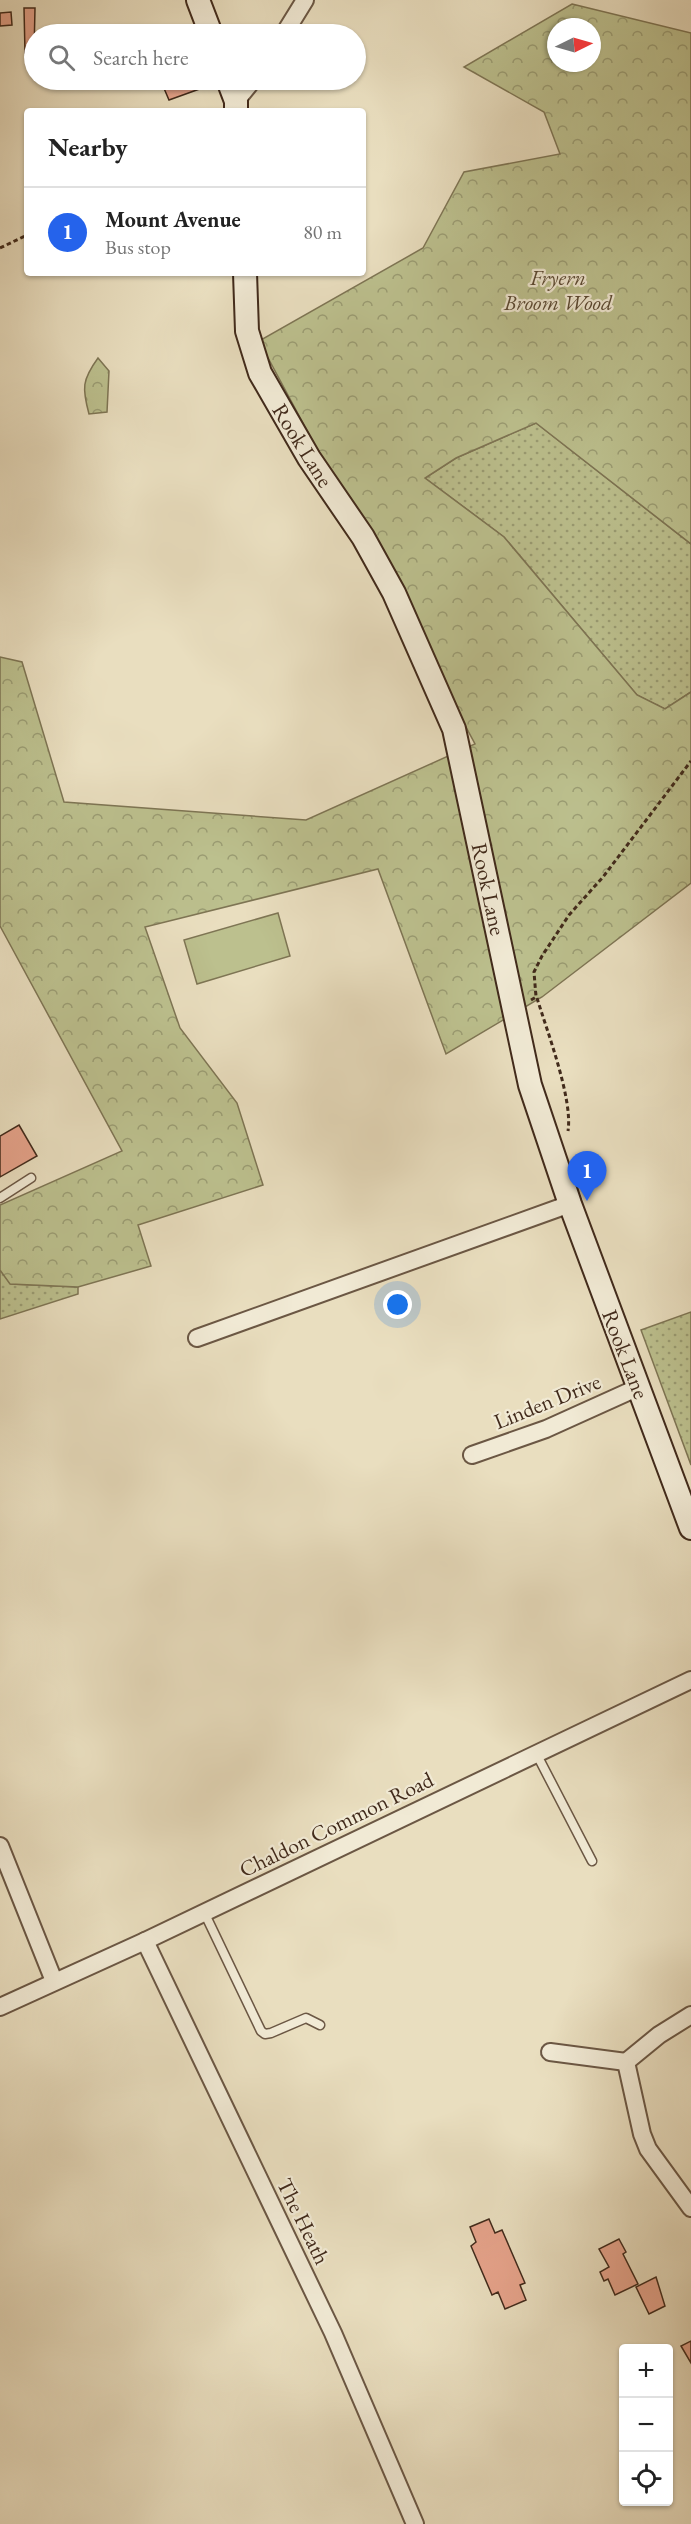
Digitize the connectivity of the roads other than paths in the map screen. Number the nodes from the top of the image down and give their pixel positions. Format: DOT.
graph roads {
  1 [pos="198,0"];
  2 [pos="305,0"];
  3 [pos="207,24"];
  4 [pos="290,24"];
  5 [pos="231,90"];
  6 [pos="247,90"];
  7 [pos="236,106"];
  8 [pos="245,276"];
  9 [pos="31,1178"];
  10 [pos="0,1198"];
  11 [pos="570,1204"];
  12 [pos="196,1338"];
  13 [pos="639,1387"];
  14 [pos="472,1455"];
  15 [pos="690,1524"];
  16 [pos="691,1680"];
  17 [pos="536,1753"];
  18 [pos="0,1846"];
  19 [pos="592,1861"];
  20 [pos="204,1912"];
  21 [pos="145,1941"];
  22 [pos="54,1981"];
  23 [pos="0,2007"];
  24 [pos="691,2015"];
  25 [pos="320,2025"];
  26 [pos="550,2052"];
  27 [pos="626,2062"];
  28 [pos="691,2208"];
  29 [pos="415,2524"];
  1 -- 3 [label="main road"];
  2 -- 4 [label="street"];
  5 -- 7 [label="main road"];
  6 -- 7 [label="street"];
  8 -- 11 [label="main road, Rook Lane"];
  9 -- 10 [label="lane"];
  11 -- 12 [label="street"];
  11 -- 13 [label="main road, Rook Lane"];
  13 -- 14 [label="street, Linden Drive"];
  13 -- 15 [label="main road, Rook Lane"];
  16 -- 17 [label="street, Chaldon Common Road"];
  17 -- 19 [label="lane"];
  17 -- 20 [label="street, Chaldon Common Road"];
  18 -- 22 [label="street"];
  20 -- 21 [label="street, Chaldon Common Road"];
  20 -- 25 [label="lane"];
  21 -- 22 [label="street, Chaldon Common Road"];
  21 -- 29 [label="street, The Heath"];
  22 -- 23 [label="street, Chaldon Common Road"];
  24 -- 27 [label="street"];
  26 -- 27 [label="street"];
  27 -- 28 [label="street"];
}
